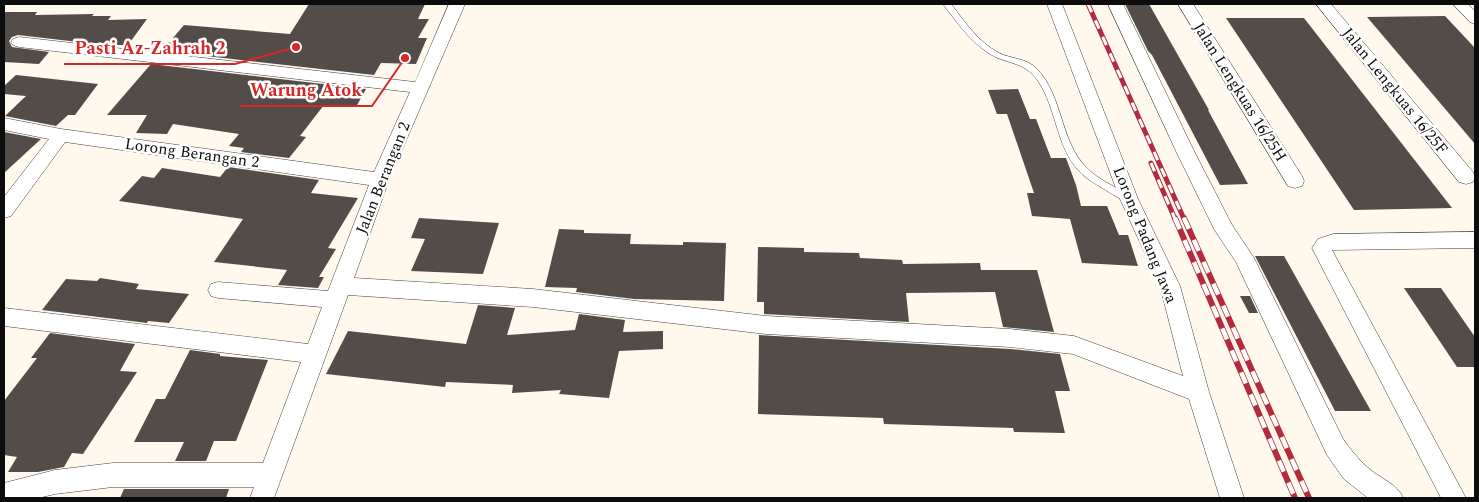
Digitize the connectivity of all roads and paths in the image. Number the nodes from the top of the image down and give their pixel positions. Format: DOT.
graph roads {
  1 [pos="456,4"];
  2 [pos="947,4"];
  3 [pos="1055,4"];
  4 [pos="1115,4"];
  5 [pos="1185,4"];
  6 [pos="1323,4"];
  7 [pos="1460,4"];
  8 [pos="1475,19"];
  9 [pos="19,42"];
  10 [pos="420,88"];
  11 [pos="4,124"];
  12 [pos="61,135"];
  13 [pos="1466,178"];
  14 [pos="380,180"];
  15 [pos="1295,181"];
  16 [pos="1129,199"];
  17 [pos="8,200"];
  18 [pos="1475,240"];
  19 [pos="218,290"];
  20 [pos="338,293"];
  21 [pos="4,317"];
  22 [pos="315,354"];
  23 [pos="1198,392"];
  24 [pos="270,476"];
  25 [pos="4,495"];
  26 [pos="262,498"];
  27 [pos="1232,498"];
  28 [pos="1391,498"];
  29 [pos="1454,498"];
  1 -- 10 [label="street, Jalan Berangan 2"];
  2 -- 16 [label="lane"];
  3 -- 16 [label="street, Lorong Padang Jawa"];
  4 -- 28 [label="street"];
  5 -- 15 [label="street, Jalan Lengkuas 16/25H"];
  6 -- 13 [label="street, Jalan Lengkuas 16/25F"];
  7 -- 8 [label="street"];
  9 -- 10 [label="street"];
  10 -- 14 [label="street, Jalan Berangan 2"];
  11 -- 12 [label="street, Lorong Berangan 2"];
  12 -- 14 [label="street, Lorong Berangan 2"];
  12 -- 17 [label="street"];
  14 -- 20 [label="street, Jalan Berangan 2"];
  16 -- 23 [label="street, Lorong Padang Jawa"];
  18 -- 29 [label="street"];
  19 -- 20 [label="street"];
  20 -- 22 [label="street, Jalan Berangan 2"];
  20 -- 23 [label="street"];
  21 -- 22 [label="street"];
  22 -- 24 [label="street, Jalan Berangan 2"];
  23 -- 27 [label="street, Lorong Padang Jawa"];
  24 -- 25 [label="street"];
  24 -- 26 [label="street, Jalan Berangan 2"];
}
